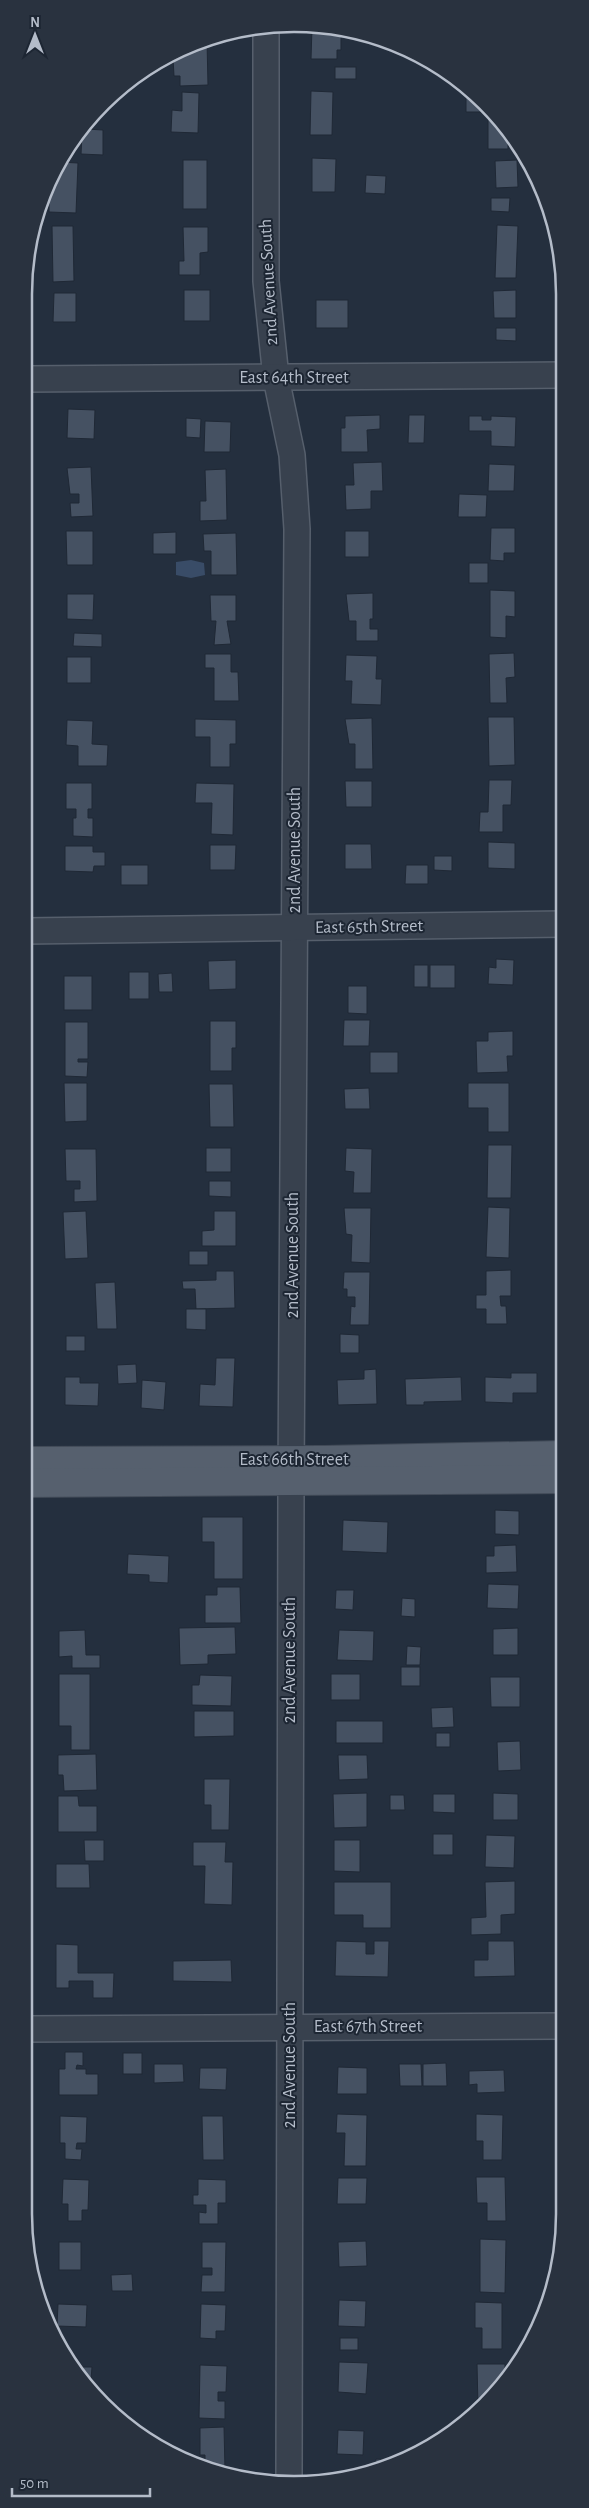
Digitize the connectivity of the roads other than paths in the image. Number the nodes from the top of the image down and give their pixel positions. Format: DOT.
graph roads {
  1 [pos="266,34"];
  2 [pos="556,375"];
  3 [pos="276,378"];
  4 [pos="32,380"];
  5 [pos="556,924"];
  6 [pos="294,928"];
  7 [pos="32,931"];
  8 [pos="556,1455"];
  9 [pos="32,1460"];
  10 [pos="291,1470"];
  11 [pos="556,1479"];
  12 [pos="32,1483"];
  13 [pos="556,2026"];
  14 [pos="290,2028"];
  15 [pos="32,2029"];
  16 [pos="289,2476"];
  1 -- 3 [label="street, 2nd Avenue South"];
  2 -- 3 [label="street, East 64th Street"];
  3 -- 4 [label="street, East 64th Street"];
  3 -- 6 [label="street, 2nd Avenue South"];
  5 -- 6 [label="street, East 65th Street"];
  6 -- 7 [label="street, East 65th Street"];
  6 -- 10 [label="street, 2nd Avenue South"];
  8 -- 10 [label="main road, East 66th Street"];
  9 -- 10 [label="main road, East 66th Street"];
  10 -- 11 [label="main road, East 66th Street"];
  10 -- 12 [label="main road, East 66th Street"];
  10 -- 14 [label="street, 2nd Avenue South"];
  13 -- 14 [label="street, East 67th Street"];
  14 -- 15 [label="street, East 67th Street"];
  14 -- 16 [label="street, 2nd Avenue South"];
}
